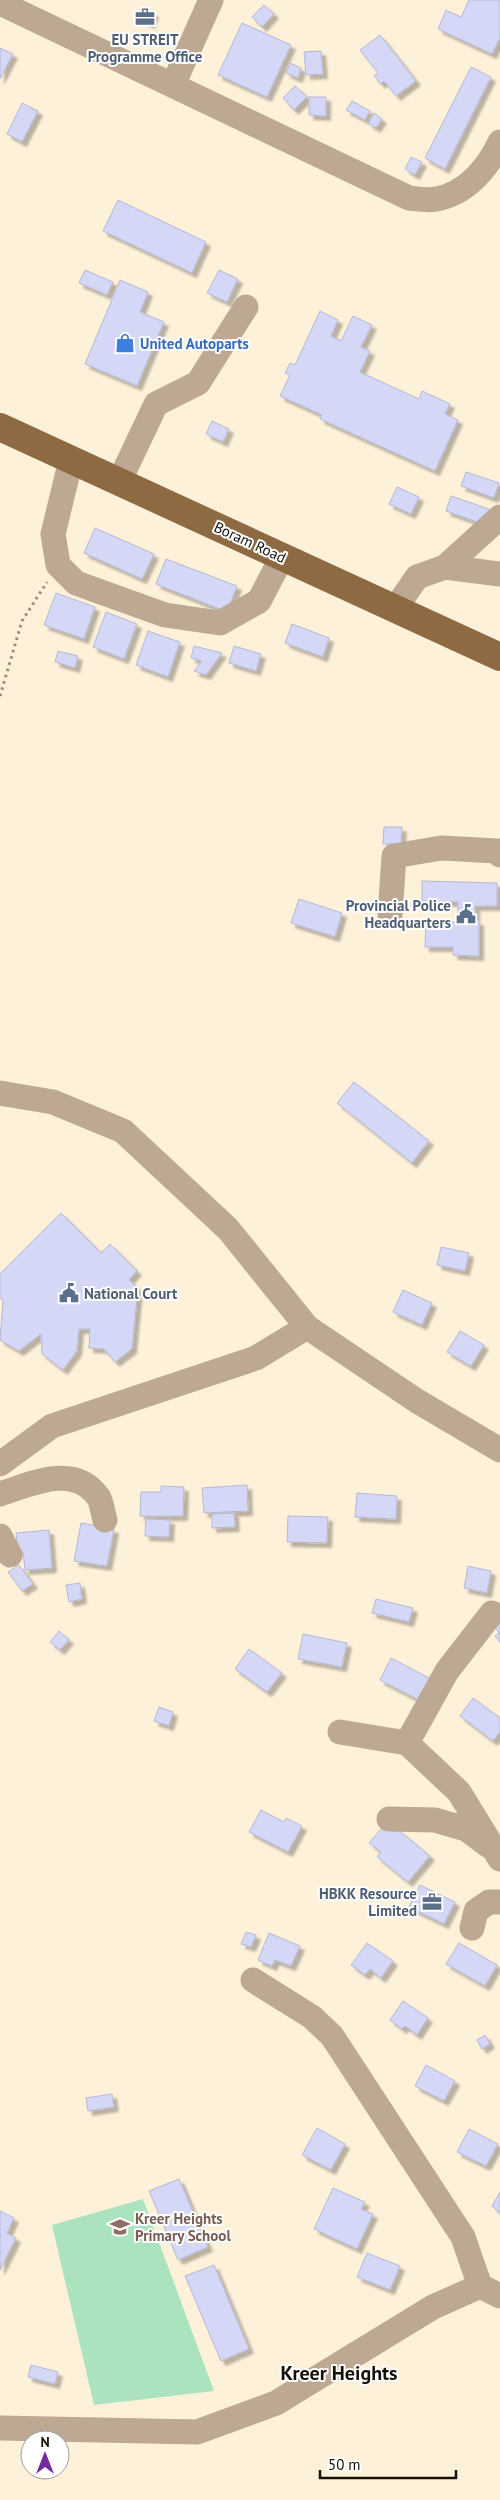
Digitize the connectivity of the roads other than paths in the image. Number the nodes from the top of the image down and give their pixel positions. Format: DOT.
graph roads {
  1 [pos="211,0"];
  2 [pos="0,3"];
  3 [pos="172,85"];
  4 [pos="500,142"];
  5 [pos="246,307"];
  6 [pos="0,427"];
  7 [pos="71,460"];
  8 [pos="119,482"];
  9 [pos="500,517"];
  10 [pos="282,557"];
  11 [pos="445,567"];
  12 [pos="500,574"];
  13 [pos="395,609"];
  14 [pos="500,658"];
  15 [pos="500,855"];
  16 [pos="390,915"];
  17 [pos="0,1093"];
  18 [pos="306,1327"];
  19 [pos="500,1450"];
  20 [pos="0,1464"];
  21 [pos="0,1494"];
  22 [pos="105,1520"];
  23 [pos="492,1614"];
  24 [pos="340,1732"];
  25 [pos="407,1743"];
  26 [pos="389,1819"];
  27 [pos="498,1855"];
  28 [pos="500,1902"];
  29 [pos="472,1928"];
  30 [pos="252,1980"];
  31 [pos="490,2291"];
  32 [pos="0,2428"];
  1 -- 3 [label="street"];
  2 -- 3 [label="street"];
  3 -- 4 [label="street"];
  5 -- 8 [label="street"];
  6 -- 7 [label="main road, Boram Road"];
  7 -- 8 [label="main road, Boram Road"];
  7 -- 10 [label="street"];
  8 -- 10 [label="main road, Boram Road"];
  9 -- 11 [label="street"];
  10 -- 13 [label="main road, Boram Road"];
  11 -- 12 [label="street"];
  11 -- 13 [label="street"];
  13 -- 14 [label="main road, Boram Road"];
  15 -- 16 [label="street"];
  17 -- 18 [label="street"];
  18 -- 19 [label="street"];
  18 -- 20 [label="street"];
  21 -- 22 [label="street"];
  23 -- 25 [label="street"];
  24 -- 25 [label="street"];
  25 -- 27 [label="street"];
  26 -- 27 [label="street"];
  28 -- 29 [label="street"];
  30 -- 31 [label="street"];
  31 -- 32 [label="street"];
}
